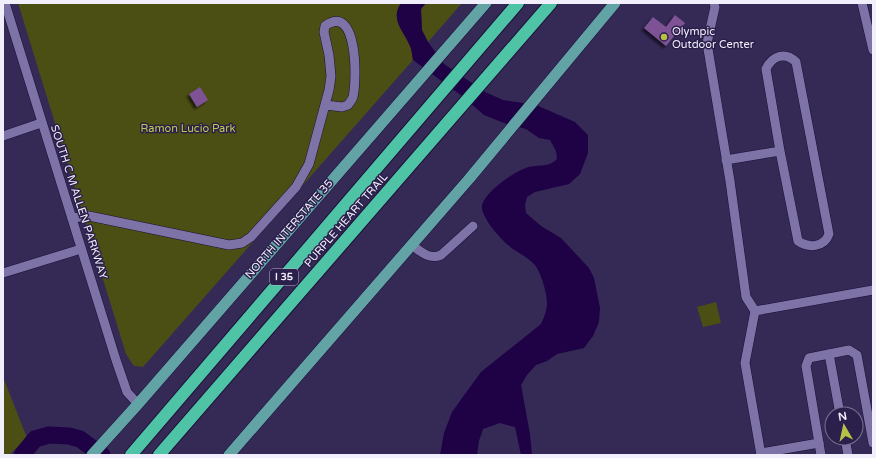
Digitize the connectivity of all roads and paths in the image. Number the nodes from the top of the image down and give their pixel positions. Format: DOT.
graph roads {
  1 [pos="5,3"];
  2 [pos="486,3"];
  3 [pos="518,3"];
  4 [pos="551,3"];
  5 [pos="616,3"];
  6 [pos="714,3"];
  7 [pos="862,3"];
  8 [pos="873,50"];
  9 [pos="326,105"];
  10 [pos="41,123"];
  11 [pos="3,136"];
  12 [pos="780,151"];
  13 [pos="726,160"];
  14 [pos="72,218"];
  15 [pos="473,226"];
  16 [pos="412,245"];
  17 [pos="81,249"];
  18 [pos="3,273"];
  19 [pos="873,290"];
  20 [pos="755,311"];
  21 [pos="829,354"];
  22 [pos="138,404"];
  23 [pos="839,406"];
  24 [pos="819,443"];
  25 [pos="873,443"];
  26 [pos="761,454"];
  27 [pos="92,455"];
  28 [pos="131,455"];
  29 [pos="159,455"];
  30 [pos="229,455"];
  31 [pos="821,455"];
  1 -- 10 [label="street, SOUTH C M ALLEN PARKWAY"];
  2 -- 22 [label="main road, NORTH INTERSTATE 35"];
  3 -- 28 [label="highway, PURPLE HEART TRAIL / I 35"];
  4 -- 29 [label="highway, PURPLE HEART TRAIL / I 35"];
  5 -- 16 [label="main road"];
  6 -- 13 [label="street"];
  7 -- 8 [label="street"];
  9 -- 9 [label="street"];
  9 -- 14 [label="street"];
  10 -- 11 [label="street"];
  10 -- 14 [label="street, SOUTH C M ALLEN PARKWAY"];
  12 -- 12 [label="street"];
  12 -- 13 [label="street"];
  13 -- 20 [label="street"];
  14 -- 17 [label="street, SOUTH C M ALLEN PARKWAY"];
  15 -- 16 [label="street"];
  16 -- 30 [label="main road"];
  17 -- 18 [label="street"];
  17 -- 22 [label="street, SOUTH C M ALLEN PARKWAY"];
  19 -- 20 [label="street"];
  20 -- 26 [label="street"];
  21 -- 23 [label="street"];
  21 -- 24 [label="street"];
  21 -- 25 [label="street"];
  22 -- 27 [label="main road, NORTH INTERSTATE 35"];
  24 -- 26 [label="street"];
  24 -- 31 [label="street"];
}
